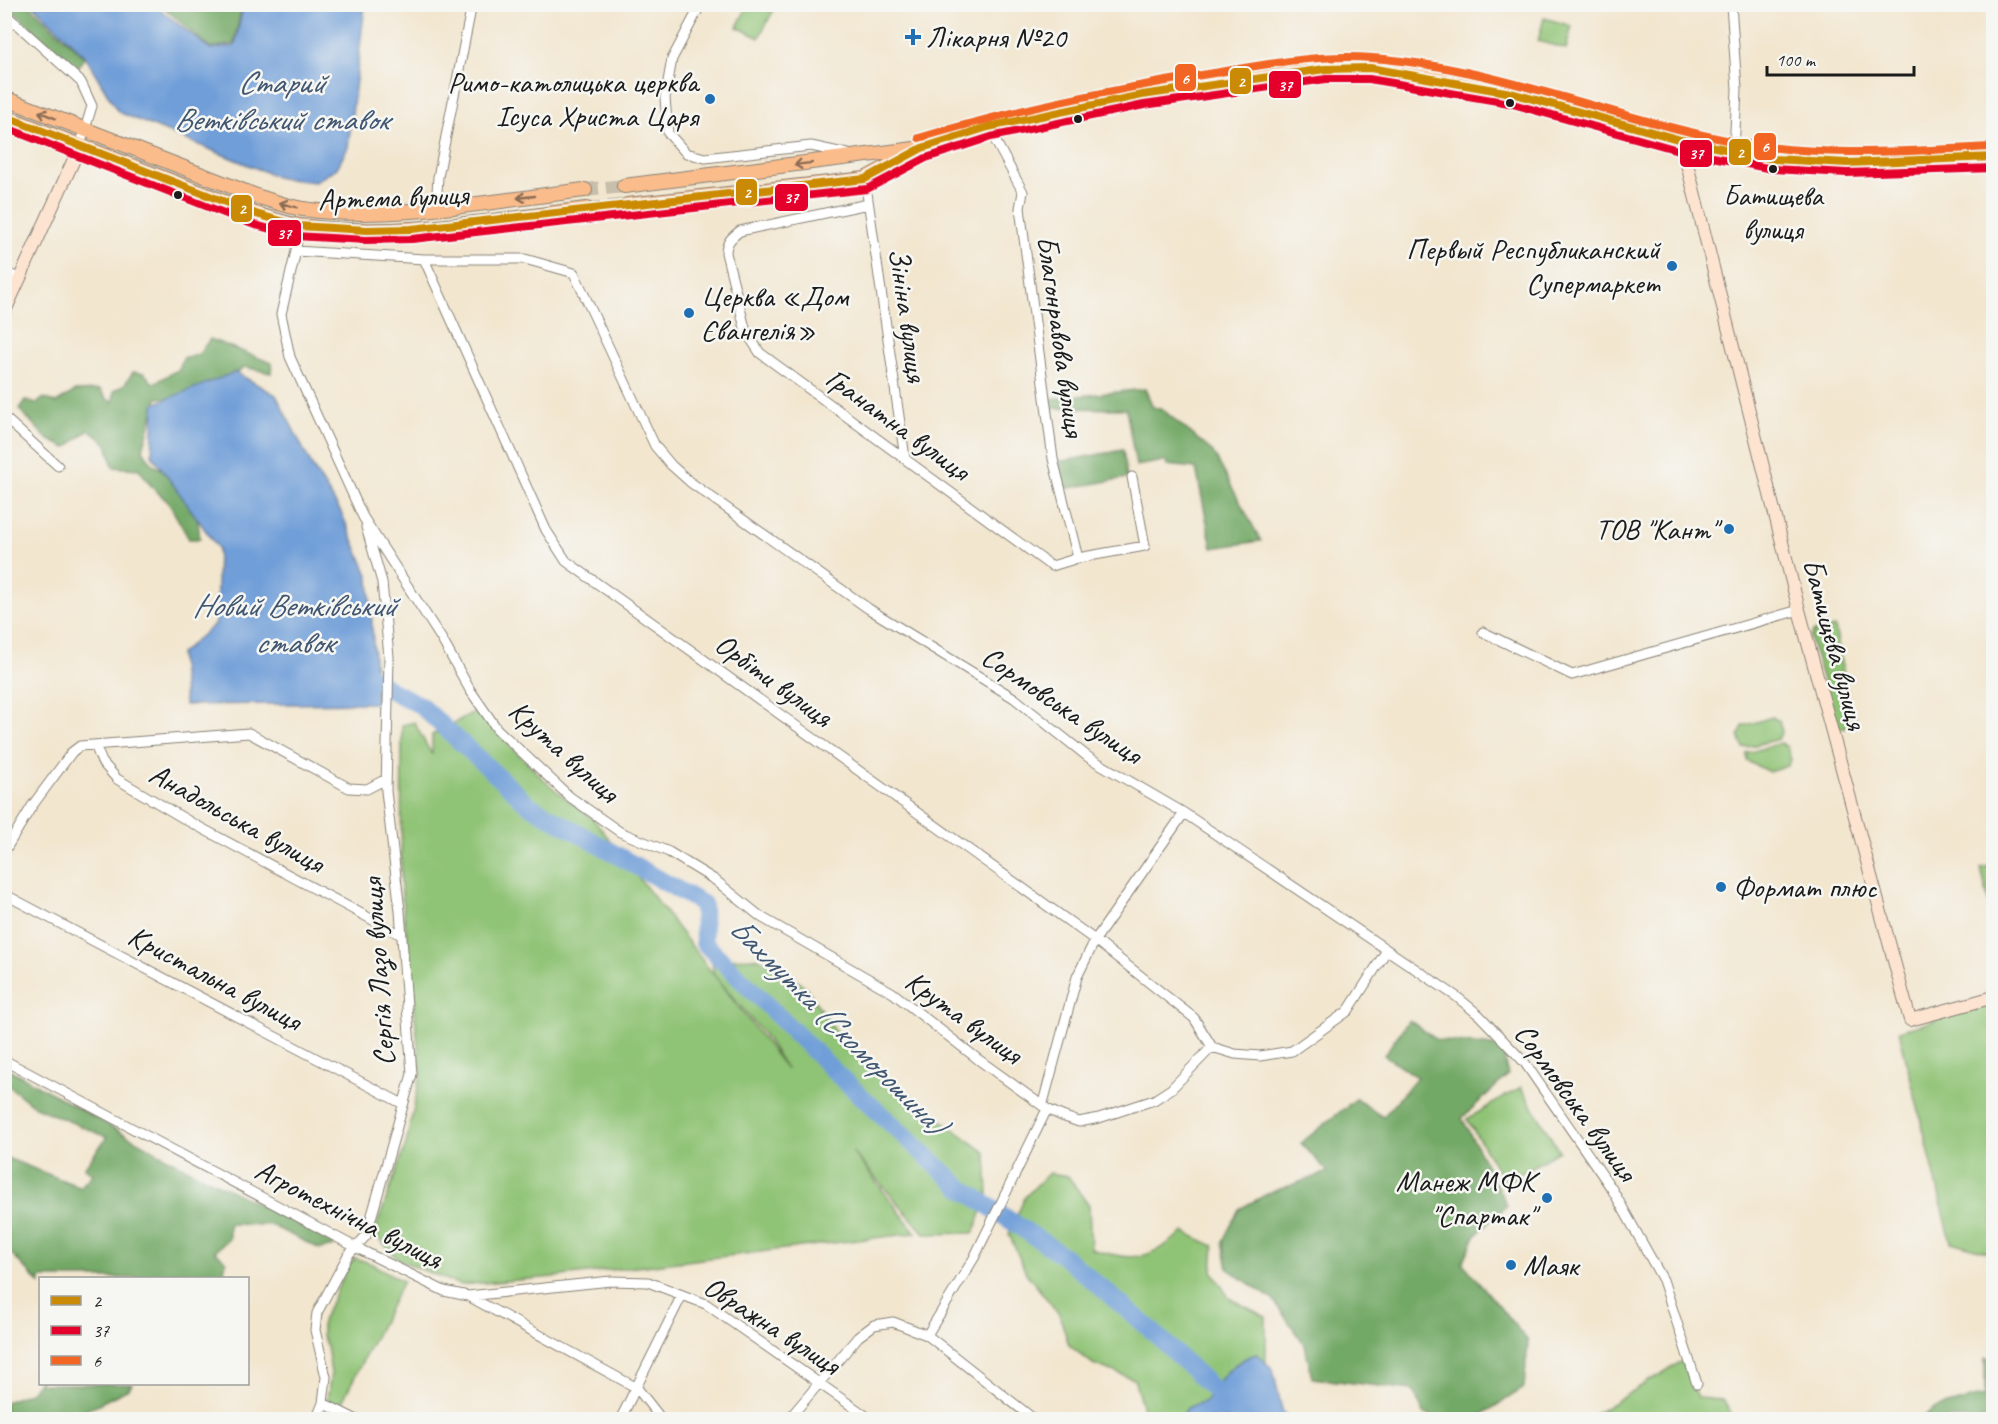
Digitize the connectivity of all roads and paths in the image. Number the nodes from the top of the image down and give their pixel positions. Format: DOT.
graph roads {
  1 [pos="472,4"];
  2 [pos="701,4"];
  3 [pos="1731,4"];
  4 [pos="4,13"];
  5 [pos="4,99"];
  6 [pos="4,117"];
  7 [pos="988,127"];
  8 [pos="86,131"];
  9 [pos="1681,140"];
  10 [pos="80,146"];
  11 [pos="922,148"];
  12 [pos="1734,152"];
  13 [pos="861,157"];
  14 [pos="1994,157"];
  15 [pos="865,179"];
  16 [pos="844,181"];
  17 [pos="624,186"];
  18 [pos="585,190"];
  19 [pos="867,204"];
  20 [pos="627,205"];
  21 [pos="436,207"];
  22 [pos="587,209"];
  23 [pos="298,226"];
  24 [pos="296,251"];
  25 [pos="424,259"];
  26 [pos="4,272"];
  27 [pos="21,279"];
  28 [pos="4,313"];
  29 [pos="4,417"];
  30 [pos="905,458"];
  31 [pos="58,466"];
  32 [pos="1132,477"];
  33 [pos="363,516"];
  34 [pos="1078,558"];
  35 [pos="1799,610"];
  36 [pos="1483,632"];
  37 [pos="95,745"];
  38 [pos="386,779"];
  39 [pos="1184,813"];
  40 [pos="4,852"];
  41 [pos="4,894"];
  42 [pos="401,935"];
  43 [pos="1095,940"];
  44 [pos="1387,950"];
  45 [pos="1994,997"];
  46 [pos="1212,1047"];
  47 [pos="4,1060"];
  48 [pos="404,1104"];
  49 [pos="1045,1106"];
  50 [pos="357,1248"];
  51 [pos="682,1295"];
  52 [pos="468,1296"];
  53 [pos="927,1335"];
  54 [pos="819,1383"];
  55 [pos="1697,1384"];
  56 [pos="637,1388"];
  57 [pos="323,1403"];
  58 [pos="866,1416"];
  59 [pos="316,1419"];
  60 [pos="357,1419"];
  61 [pos="620,1419"];
  62 [pos="662,1419"];
  63 [pos="788,1419"];
  64 [pos="1035,1419"];
  1 -- 21 [label="street"];
  2 -- 13 [label="street"];
  3 -- 12 [label="street"];
  4 -- 8 [label="street"];
  8 -- 5 [label="main road, Артема вулиця, one-way"];
  6 -- 10 [label="main road, Артема вулиця"];
  7 -- 9 [label="main road"];
  7 -- 11 [label="main road"];
  7 -- 34 [label="street, Благонравова вулиця"];
  8 -- 10 [label="street"];
  21 -- 8 [label="main road, Артема вулиця, one-way"];
  9 -- 12 [label="main road"];
  9 -- 35 [label="street, Батищева вулиця"];
  10 -- 23 [label="main road, Артема вулиця"];
  10 -- 27 [label="street"];
  11 -- 13 [label="main road"];
  11 -- 15 [label="main road"];
  12 -- 14 [label="main road"];
  13 -- 16 [label="main road"];
  13 -- 17 [label="main road, one-way"];
  15 -- 16 [label="main road"];
  15 -- 19 [label="street, Зініна вулиця"];
  16 -- 20 [label="main road"];
  18 -- 21 [label="main road, Артема вулиця, one-way"];
  19 -- 30 [label="street, Зініна вулиця"];
  19 -- 30 [label="street, Гранатна вулиця"];
  22 -- 23 [label="main road, Артема вулиця"];
  23 -- 24 [label="street, Крута вулиця"];
  24 -- 25 [label="street, Сормовська вулиця"];
  24 -- 33 [label="street, Крута вулиця"];
  25 -- 39 [label="street, Сормовська вулиця"];
  25 -- 43 [label="street, Орбіти вулиця"];
  26 -- 27 [label="street"];
  27 -- 28 [label="street"];
  29 -- 31 [label="street"];
  30 -- 34 [label="street, Гранатна вулиця"];
  32 -- 34 [label="street"];
  33 -- 38 [label="street, Сергія Лазо вулиця"];
  33 -- 49 [label="street, Крута вулиця"];
  35 -- 36 [label="street"];
  35 -- 45 [label="street, Батищева вулиця"];
  37 -- 38 [label="street"];
  37 -- 40 [label="street"];
  37 -- 42 [label="street, Анадольська вулиця"];
  38 -- 42 [label="street, Сергія Лазо вулиця"];
  39 -- 43 [label="street"];
  39 -- 44 [label="street, Сормовська вулиця"];
  41 -- 48 [label="street, Кристальна вулиця"];
  42 -- 48 [label="street, Сергія Лазо вулиця"];
  43 -- 46 [label="street, Орбіти вулиця"];
  43 -- 49 [label="street"];
  44 -- 46 [label="street"];
  44 -- 55 [label="street, Сормовська вулиця"];
  46 -- 49 [label="street, Крута вулиця"];
  47 -- 50 [label="street, Агротехнічна вулиця"];
  48 -- 50 [label="street, Сергія Лазо вулиця"];
  49 -- 53 [label="street"];
  50 -- 52 [label="street, Агротехнічна вулиця"];
  50 -- 57 [label="street, Сергія Лазо вулиця"];
  51 -- 52 [label="street, Овражна вулиця"];
  51 -- 54 [label="street, Овражна вулиця"];
  51 -- 56 [label="street"];
  52 -- 56 [label="street, Агротехнічна вулиця"];
  53 -- 54 [label="street"];
  53 -- 64 [label="street"];
  54 -- 58 [label="street, Овражна вулиця"];
  54 -- 63 [label="street"];
  56 -- 61 [label="street"];
  56 -- 62 [label="street, Агротехнічна вулиця"];
  57 -- 59 [label="street, Сергія Лазо вулиця"];
  57 -- 60 [label="street"];
}
